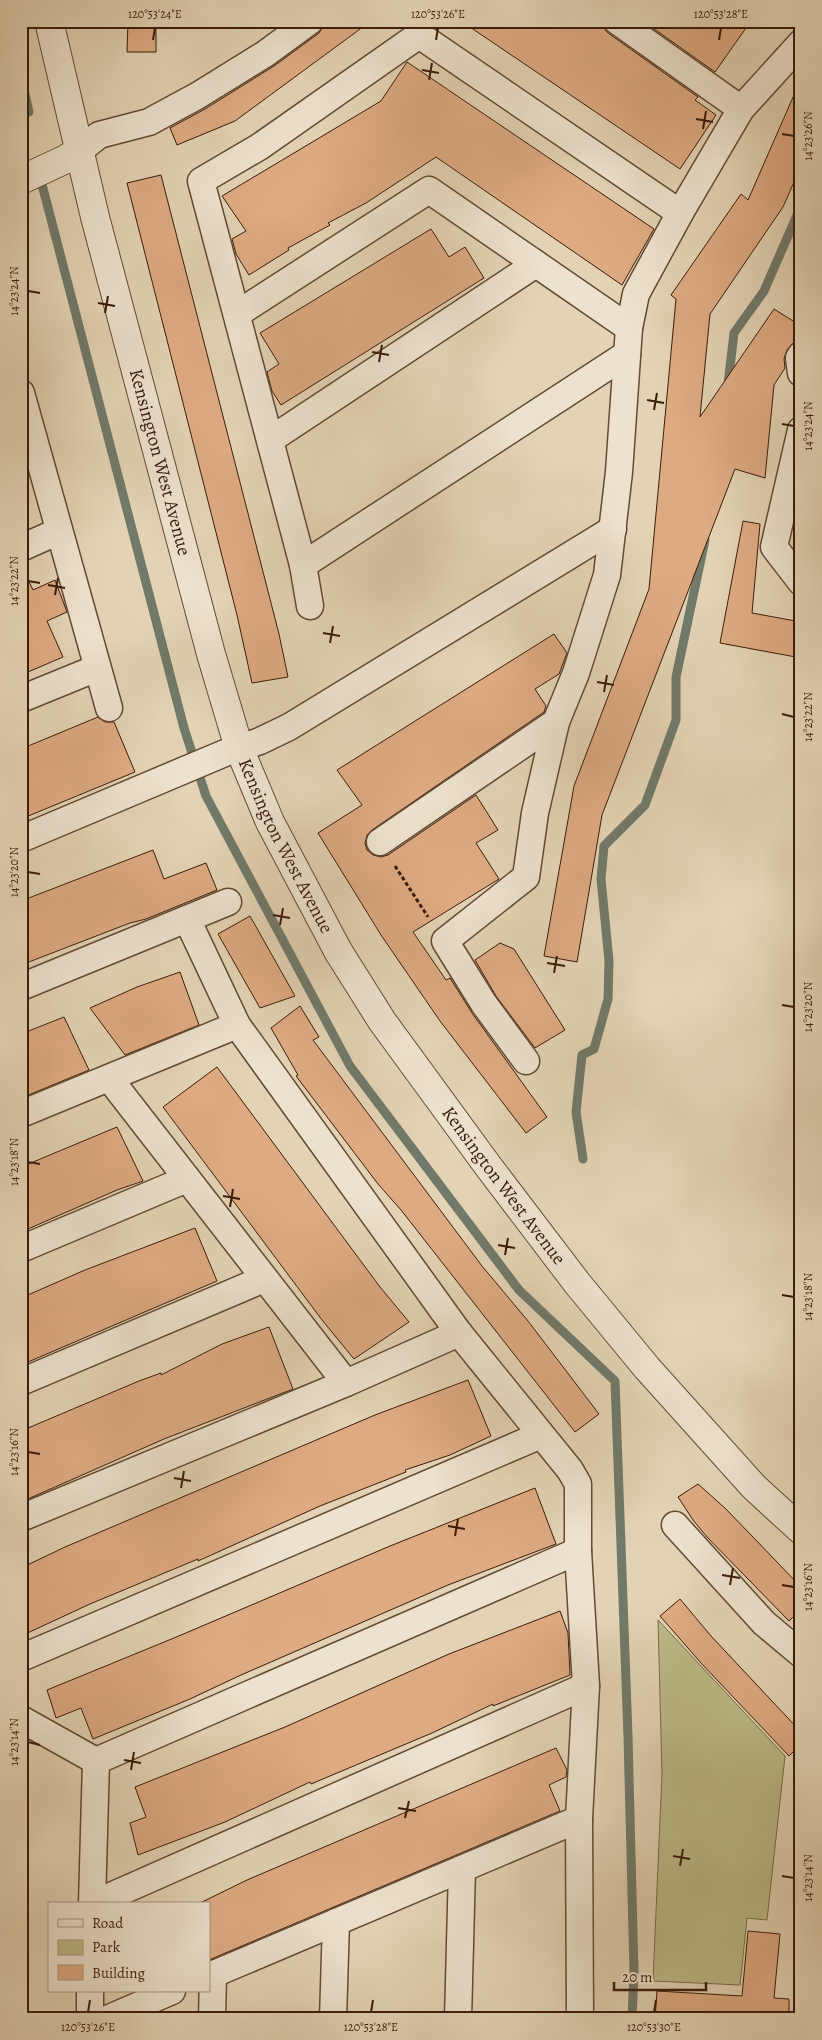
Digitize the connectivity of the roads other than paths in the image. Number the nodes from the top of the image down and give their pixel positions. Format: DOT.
graph roads {
  1 [pos="49,21"];
  2 [pos="310,21"];
  3 [pos="617,21"];
  4 [pos="801,43"];
  5 [pos="741,110"];
  6 [pos="78,150"];
  7 [pos="21,180"];
  8 [pos="680,213"];
  9 [pos="536,264"];
  10 [pos="237,314"];
  11 [pos="629,328"];
  12 [pos="627,354"];
  13 [pos="801,355"];
  14 [pos="801,373"];
  15 [pos="22,396"];
  16 [pos="801,430"];
  17 [pos="270,440"];
  18 [pos="613,529"];
  19 [pos="59,531"];
  20 [pos="21,548"];
  21 [pos="304,565"];
  22 [pos="801,582"];
  23 [pos="310,606"];
  24 [pos="97,668"];
  25 [pos="21,699"];
  26 [pos="109,708"];
  27 [pos="556,722"];
  28 [pos="238,748"];
  29 [pos="21,839"];
  30 [pos="380,842"];
  31 [pos="228,902"];
  32 [pos="186,919"];
  33 [pos="21,987"];
  34 [pos="236,1025"];
  35 [pos="526,1061"];
  36 [pos="109,1078"];
  37 [pos="21,1114"];
  38 [pos="187,1179"];
  39 [pos="21,1249"];
  40 [pos="264,1278"];
  41 [pos="459,1333"];
  42 [pos="21,1382"];
  43 [pos="346,1383"];
  44 [pos="541,1435"];
  45 [pos="21,1518"];
  46 [pos="675,1525"];
  47 [pos="801,1530"];
  48 [pos="578,1551"];
  49 [pos="801,1654"];
  50 [pos="21,1658"];
  51 [pos="586,1686"];
  52 [pos="21,1720"];
  53 [pos="96,1761"];
  54 [pos="579,1819"];
  55 [pos="462,1869"];
  56 [pos="93,1902"];
  57 [pos="98,1902"];
  58 [pos="336,1922"];
  59 [pos="211,1975"];
  60 [pos="90,1992"];
  61 [pos="170,1992"];
  62 [pos="90,2019"];
  63 [pos="106,2019"];
  64 [pos="212,2019"];
  65 [pos="333,2019"];
  66 [pos="458,2019"];
  67 [pos="580,2019"];
  1 -- 6 [label="street, Kensington West Avenue"];
  2 -- 6 [label="street"];
  3 -- 5 [label="street"];
  4 -- 5 [label="street"];
  5 -- 8 [label="street"];
  6 -- 7 [label="street"];
  6 -- 28 [label="street, Kensington West Avenue"];
  8 -- 10 [label="street"];
  8 -- 11 [label="street"];
  9 -- 10 [label="street"];
  9 -- 11 [label="street"];
  9 -- 17 [label="street"];
  10 -- 17 [label="street"];
  11 -- 12 [label="street"];
  12 -- 18 [label="street"];
  12 -- 21 [label="street"];
  13 -- 14 [label="street"];
  15 -- 19 [label="street"];
  16 -- 22 [label="street"];
  17 -- 21 [label="street"];
  18 -- 27 [label="street"];
  18 -- 28 [label="street"];
  19 -- 20 [label="street"];
  19 -- 24 [label="street"];
  21 -- 23 [label="street"];
  24 -- 25 [label="street"];
  24 -- 26 [label="street"];
  27 -- 30 [label="street"];
  27 -- 35 [label="street"];
  28 -- 29 [label="street"];
  28 -- 47 [label="street, Kensington West Avenue"];
  31 -- 32 [label="street"];
  32 -- 33 [label="street"];
  32 -- 34 [label="street"];
  34 -- 36 [label="street"];
  34 -- 41 [label="street"];
  36 -- 37 [label="street"];
  36 -- 38 [label="street"];
  38 -- 39 [label="street"];
  38 -- 40 [label="street"];
  40 -- 42 [label="street"];
  40 -- 43 [label="street"];
  41 -- 43 [label="street"];
  41 -- 44 [label="street"];
  43 -- 45 [label="street"];
  44 -- 48 [label="street"];
  44 -- 50 [label="street"];
  46 -- 49 [label="street"];
  48 -- 51 [label="street"];
  48 -- 53 [label="street"];
  51 -- 54 [label="street"];
  51 -- 57 [label="street"];
  52 -- 53 [label="street"];
  53 -- 56 [label="street"];
  54 -- 55 [label="street"];
  54 -- 67 [label="street"];
  55 -- 58 [label="street"];
  55 -- 66 [label="street"];
  58 -- 59 [label="street"];
  58 -- 65 [label="street"];
  59 -- 64 [label="street"];
  60 -- 62 [label="street"];
  61 -- 63 [label="street"];
}
